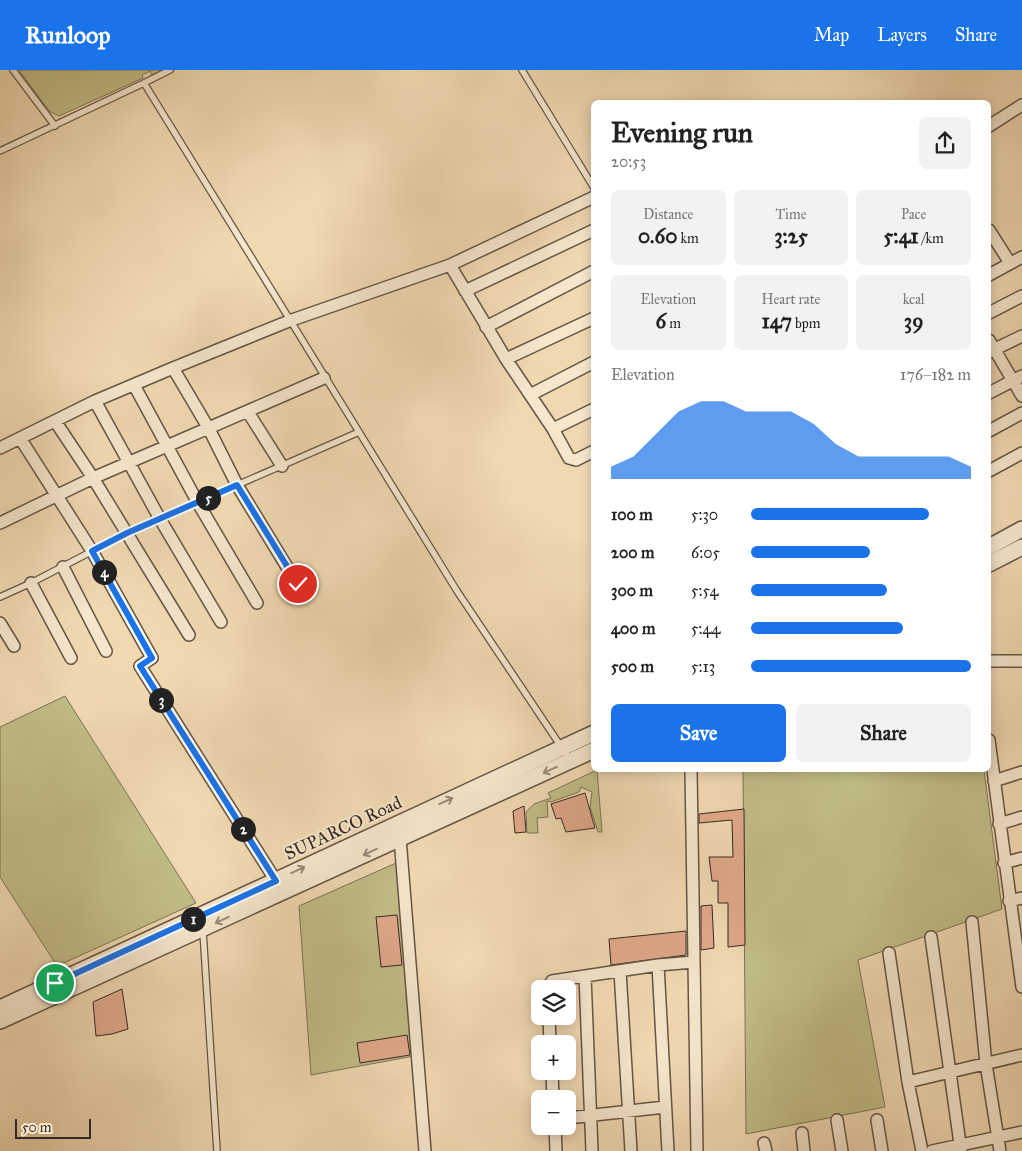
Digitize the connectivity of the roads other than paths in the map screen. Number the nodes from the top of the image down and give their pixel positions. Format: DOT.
graph roads {
  1 [pos="13,70"];
  2 [pos="170,70"];
  3 [pos="522,70"];
  4 [pos="144,83"];
  5 [pos="1022,105"];
  6 [pos="991,125"];
  7 [pos="55,126"];
  8 [pos="0,151"];
  9 [pos="591,183"];
  10 [pos="591,198"];
  11 [pos="591,231"];
  12 [pos="991,233"];
  13 [pos="1022,257"];
  14 [pos="1010,263"];
  15 [pos="450,265"];
  16 [pos="591,273"];
  17 [pos="991,274"];
  18 [pos="465,291"];
  19 [pos="1022,296"];
  20 [pos="991,312"];
  21 [pos="591,319"];
  22 [pos="289,321"];
  23 [pos="486,326"];
  24 [pos="1022,336"];
  25 [pos="991,347"];
  26 [pos="506,359"];
  27 [pos="591,364"];
  28 [pos="173,368"];
  29 [pos="324,378"];
  30 [pos="1018,378"];
  31 [pos="134,385"];
  32 [pos="991,392"];
  33 [pos="530,395"];
  34 [pos="1022,396"];
  35 [pos="95,401"];
  36 [pos="591,410"];
  37 [pos="248,412"];
  38 [pos="1022,413"];
  39 [pos="55,421"];
  40 [pos="209,429"];
  41 [pos="553,429"];
  42 [pos="991,430"];
  43 [pos="359,432"];
  44 [pos="20,438"];
  45 [pos="168,445"];
  46 [pos="0,448"];
  47 [pos="591,452"];
  48 [pos="1022,453"];
  49 [pos="130,461"];
  50 [pos="282,466"];
  51 [pos="991,469"];
  52 [pos="93,478"];
  53 [pos="237,485"];
  54 [pos="58,495"];
  55 [pos="198,503"];
  56 [pos="160,518"];
  57 [pos="0,523"];
  58 [pos="1022,529"];
  59 [pos="127,533"];
  60 [pos="991,546"];
  61 [pos="1022,547"];
  62 [pos="92,551"];
  63 [pos="991,563"];
  64 [pos="63,567"];
  65 [pos="31,583"];
  66 [pos="298,584"];
  67 [pos="0,597"];
  68 [pos="257,603"];
  69 [pos="221,622"];
  70 [pos="0,623"];
  71 [pos="189,635"];
  72 [pos="14,646"];
  73 [pos="106,651"];
  74 [pos="71,658"];
  75 [pos="991,661"];
  76 [pos="1022,661"];
  77 [pos="591,734"];
  78 [pos="562,747"];
  79 [pos="591,751"];
  80 [pos="991,756"];
  81 [pos="570,760"];
  82 [pos="691,772"];
  83 [pos="1022,772"];
  84 [pos="994,780"];
  85 [pos="1022,817"];
  86 [pos="999,824"];
  87 [pos="400,838"];
  88 [pos="1022,858"];
  89 [pos="1004,863"];
  90 [pos="276,881"];
  91 [pos="1022,898"];
  92 [pos="1009,901"];
  93 [pos="972,922"];
  94 [pos="203,929"];
  95 [pos="931,938"];
  96 [pos="889,953"];
  97 [pos="694,962"];
  98 [pos="658,965"];
  99 [pos="1021,968"];
  100 [pos="620,970"];
  101 [pos="585,976"];
  102 [pos="559,980"];
  103 [pos="1022,987"];
  104 [pos="0,1008"];
  105 [pos="0,1021"];
  106 [pos="1022,1055"];
  107 [pos="986,1064"];
  108 [pos="950,1072"];
  109 [pos="908,1082"];
  110 [pos="665,1107"];
  111 [pos="630,1111"];
  112 [pos="591,1116"];
  113 [pos="576,1117"];
  114 [pos="837,1120"];
  115 [pos="877,1120"];
  116 [pos="1022,1132"];
  117 [pos="802,1133"];
  118 [pos="555,1135"];
  119 [pos="998,1137"];
  120 [pos="960,1148"];
  121 [pos="217,1151"];
  122 [pos="425,1151"];
  123 [pos="556,1151"];
  124 [pos="592,1151"];
  125 [pos="631,1151"];
  126 [pos="668,1151"];
  127 [pos="697,1151"];
  128 [pos="804,1151"];
  129 [pos="842,1151"];
  130 [pos="882,1151"];
  131 [pos="922,1151"];
  132 [pos="932,1151"];
  133 [pos="1000,1151"];
  1 -- 7 [label="lane"];
  2 -- 4 [label="lane"];
  3 -- 9 [label="lane"];
  4 -- 7 [label="lane"];
  4 -- 22 [label="lane"];
  5 -- 6 [label="street"];
  7 -- 8 [label="lane"];
  10 -- 15 [label="street"];
  11 -- 18 [label="street"];
  12 -- 14 [label="street"];
  13 -- 14 [label="street"];
  14 -- 17 [label="street"];
  15 -- 18 [label="street"];
  15 -- 22 [label="street"];
  16 -- 23 [label="street"];
  18 -- 23 [label="street"];
  19 -- 20 [label="street"];
  21 -- 26 [label="street"];
  22 -- 28 [label="street"];
  22 -- 29 [label="lane"];
  23 -- 26 [label="street"];
  24 -- 25 [label="street"];
  25 -- 30 [label="street"];
  26 -- 33 [label="street"];
  27 -- 33 [label="street"];
  28 -- 31 [label="street"];
  28 -- 40 [label="street"];
  29 -- 37 [label="street"];
  29 -- 43 [label="lane"];
  30 -- 32 [label="street"];
  30 -- 34 [label="street"];
  31 -- 35 [label="street"];
  31 -- 45 [label="street"];
  33 -- 41 [label="street"];
  35 -- 39 [label="street"];
  35 -- 49 [label="street"];
  36 -- 41 [label="street"];
  37 -- 40 [label="street"];
  37 -- 50 [label="street"];
  38 -- 42 [label="street"];
  39 -- 44 [label="street"];
  39 -- 52 [label="street"];
  40 -- 45 [label="street"];
  40 -- 53 [label="street"];
  41 -- 47 [label="street"];
  43 -- 50 [label="lane"];
  43 -- 78 [label="lane"];
  44 -- 46 [label="street"];
  44 -- 54 [label="street"];
  45 -- 49 [label="street"];
  45 -- 55 [label="street"];
  48 -- 51 [label="street"];
  49 -- 52 [label="street"];
  49 -- 56 [label="street"];
  50 -- 53 [label="lane"];
  52 -- 54 [label="street"];
  52 -- 59 [label="street"];
  53 -- 55 [label="lane"];
  53 -- 66 [label="street"];
  54 -- 57 [label="street"];
  54 -- 62 [label="street"];
  55 -- 56 [label="lane"];
  55 -- 68 [label="street"];
  56 -- 59 [label="lane"];
  56 -- 69 [label="street"];
  58 -- 60 [label="street"];
  59 -- 62 [label="lane"];
  59 -- 71 [label="street"];
  61 -- 63 [label="street"];
  62 -- 64 [label="lane"];
  62 -- 90 [label="street"];
  64 -- 65 [label="lane"];
  64 -- 73 [label="street"];
  65 -- 67 [label="lane"];
  65 -- 74 [label="street"];
  70 -- 72 [label="street"];
  75 -- 76 [label="street"];
  77 -- 78 [label="street, SUPARCO Road"];
  78 -- 81 [label="lane"];
  90 -- 78 [label="street, SUPARCO Road, one-way"];
  79 -- 81 [label="street, SUPARCO Road"];
  80 -- 84 [label="street"];
  81 -- 87 [label="street, SUPARCO Road, one-way"];
  82 -- 97 [label="street"];
  83 -- 84 [label="street"];
  84 -- 86 [label="street"];
  85 -- 86 [label="street"];
  86 -- 89 [label="street"];
  87 -- 94 [label="street, SUPARCO Road, one-way"];
  87 -- 122 [label="street"];
  88 -- 89 [label="street"];
  89 -- 92 [label="street"];
  90 -- 104 [label="street, SUPARCO Road"];
  91 -- 92 [label="street"];
  92 -- 99 [label="street"];
  93 -- 107 [label="street"];
  94 -- 105 [label="street, SUPARCO Road"];
  94 -- 121 [label="lane"];
  95 -- 108 [label="street"];
  96 -- 109 [label="street"];
  97 -- 98 [label="street"];
  97 -- 127 [label="street"];
  98 -- 100 [label="street"];
  98 -- 110 [label="street"];
  99 -- 103 [label="street"];
  100 -- 101 [label="street"];
  100 -- 111 [label="street"];
  101 -- 102 [label="street"];
  101 -- 112 [label="street"];
  106 -- 107 [label="street"];
  107 -- 108 [label="street"];
  107 -- 119 [label="street"];
  108 -- 109 [label="street"];
  108 -- 120 [label="street"];
  109 -- 131 [label="street"];
  110 -- 111 [label="street"];
  110 -- 126 [label="street"];
  111 -- 112 [label="street"];
  111 -- 125 [label="street"];
  112 -- 113 [label="street"];
  112 -- 124 [label="street"];
  114 -- 129 [label="street"];
  115 -- 130 [label="street"];
  116 -- 119 [label="street"];
  117 -- 128 [label="street"];
  118 -- 123 [label="street"];
  119 -- 120 [label="street"];
  119 -- 133 [label="street"];
  120 -- 132 [label="street"];
}
